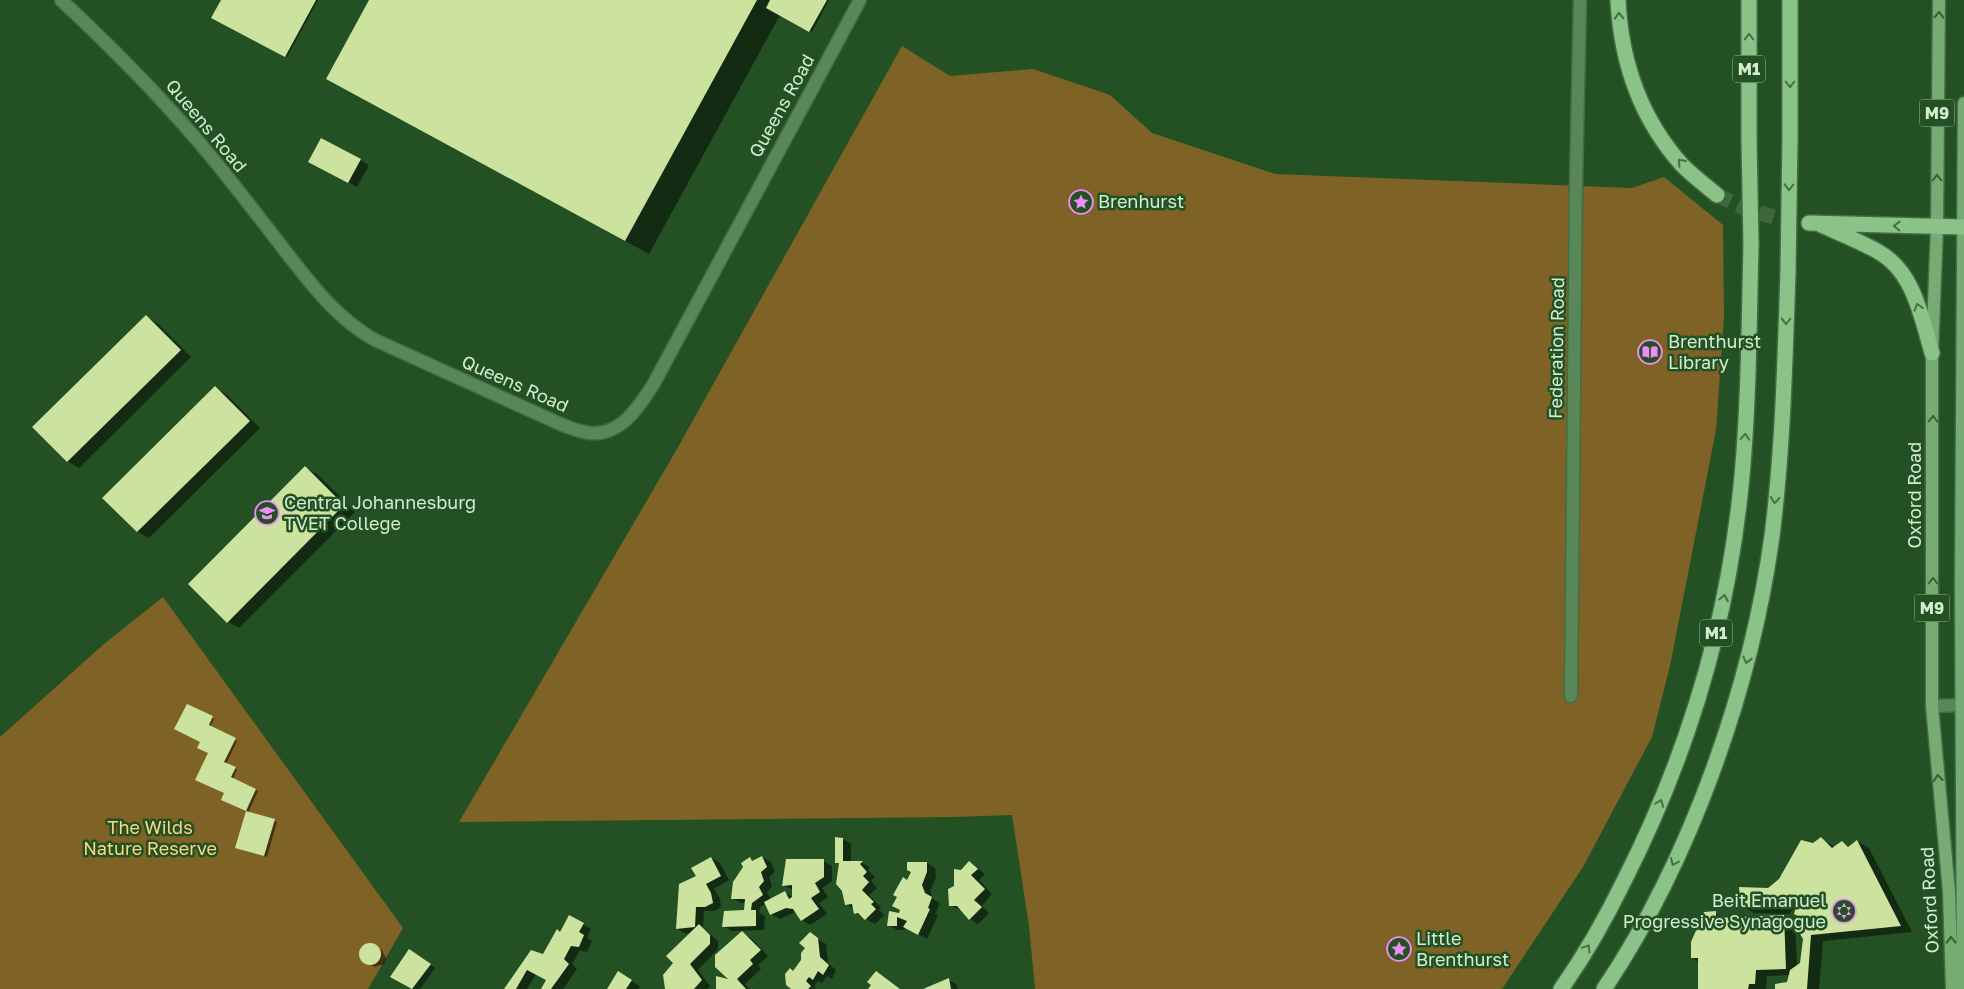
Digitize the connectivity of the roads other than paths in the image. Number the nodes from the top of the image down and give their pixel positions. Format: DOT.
graph roads {
  1 [pos="61,0"];
  2 [pos="860,0"];
  3 [pos="1580,0"];
  4 [pos="1618,0"];
  5 [pos="1749,0"];
  6 [pos="1790,0"];
  7 [pos="1940,0"];
  8 [pos="1964,103"];
  9 [pos="1717,195"];
  10 [pos="1937,227"];
  11 [pos="1963,227"];
  12 [pos="1932,353"];
  13 [pos="1571,696"];
  14 [pos="1963,705"];
  15 [pos="1932,706"];
  16 [pos="1561,989"];
  17 [pos="1604,989"];
  18 [pos="1952,989"];
  19 [pos="1963,989"];
  1 -- 2 [label="street, Queens Road"];
  3 -- 13 [label="street, Federation Road"];
  9 -- 4 [label="highway, one-way"];
  16 -- 5 [label="highway, M1, one-way, bridge"];
  6 -- 17 [label="highway, M1, one-way, bridge"];
  10 -- 7 [label="main road, Oxford Road / M9, one-way"];
  8 -- 11 [label="main road, Oxford Road / M9"];
  10 -- 11 [label="highway"];
  10 -- 12 [label="main road, Oxford Road / M9"];
  10 -- 12 [label="highway"];
  11 -- 14 [label="main road, Oxford Road / M9"];
  15 -- 12 [label="main road, Oxford Road / M9, one-way"];
  14 -- 15 [label="street"];
  14 -- 19 [label="main road, Oxford Road / M9"];
  18 -- 15 [label="main road, Oxford Road / M9, one-way"];
}
